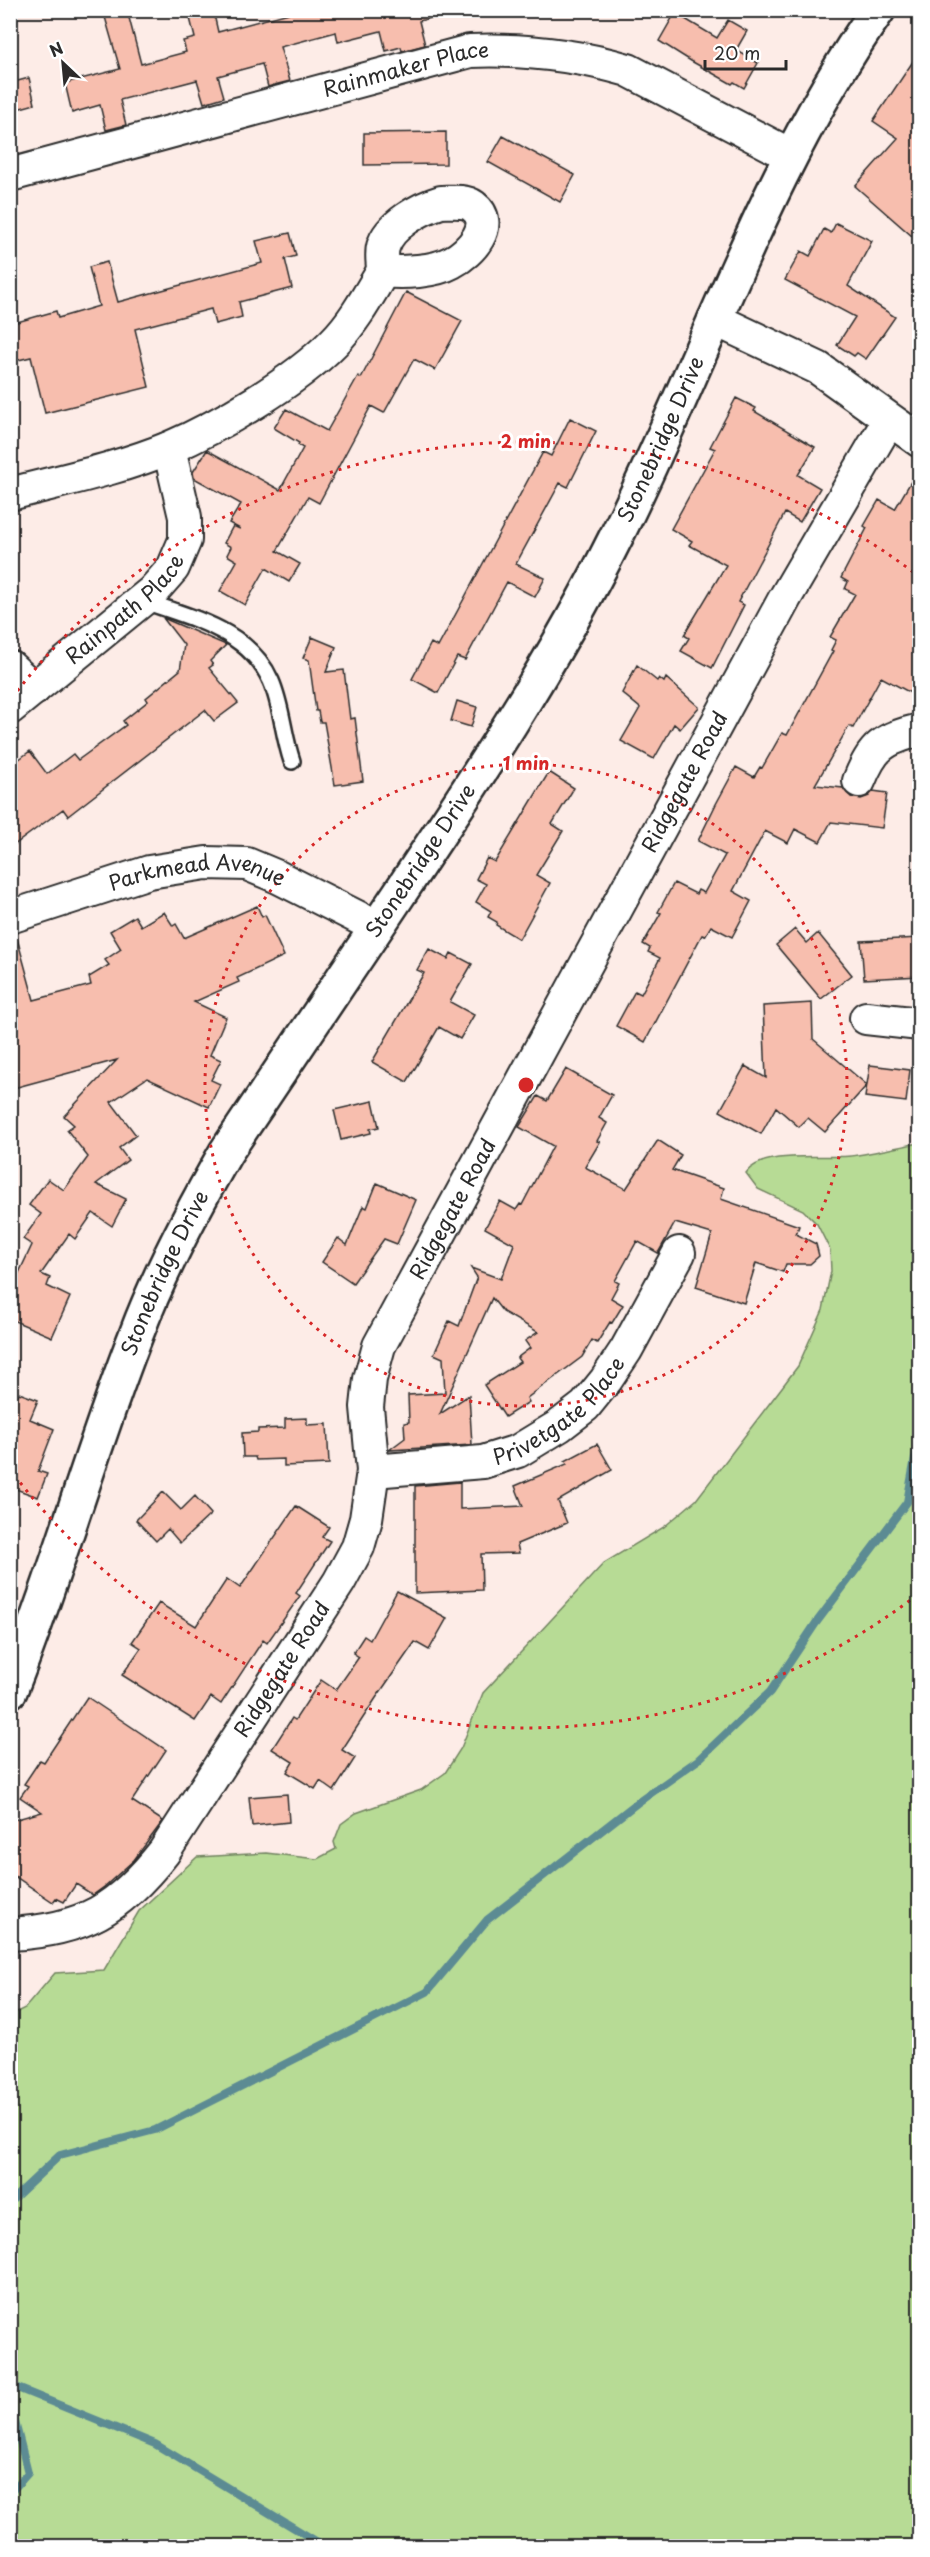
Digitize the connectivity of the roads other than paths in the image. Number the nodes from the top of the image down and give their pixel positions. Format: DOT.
graph roads {
  1 [pos="878,10"];
  2 [pos="790,155"];
  3 [pos="10,175"];
  4 [pos="383,271"];
  5 [pos="714,319"];
  6 [pos="889,420"];
  7 [pos="920,441"];
  8 [pos="169,448"];
  9 [pos="10,494"];
  10 [pos="142,600"];
  11 [pos="10,667"];
  12 [pos="22,698"];
  13 [pos="920,730"];
  14 [pos="292,761"];
  15 [pos="859,781"];
  16 [pos="10,917"];
  17 [pos="377,927"];
  18 [pos="866,1018"];
  19 [pos="920,1024"];
  20 [pos="679,1253"];
  21 [pos="373,1471"];
  22 [pos="10,1691"];
  23 [pos="10,1934"];
  1 -- 2 [label="street, Stonebridge Drive"];
  2 -- 3 [label="street, Rainmaker Place"];
  2 -- 5 [label="street, Stonebridge Drive"];
  4 -- 8 [label="street"];
  5 -- 6 [label="street"];
  5 -- 17 [label="street, Stonebridge Drive"];
  6 -- 7 [label="street"];
  6 -- 21 [label="street, Ridgegate Road"];
  8 -- 9 [label="street"];
  8 -- 10 [label="street, Rainpath Place"];
  10 -- 12 [label="street, Rainpath Place"];
  10 -- 14 [label="lane"];
  11 -- 12 [label="street"];
  13 -- 15 [label="street"];
  16 -- 17 [label="street, Parkmead Avenue"];
  17 -- 22 [label="street, Stonebridge Drive"];
  18 -- 19 [label="street"];
  20 -- 21 [label="street, Privetgate Place"];
  21 -- 23 [label="street, Ridgegate Road"];
}
